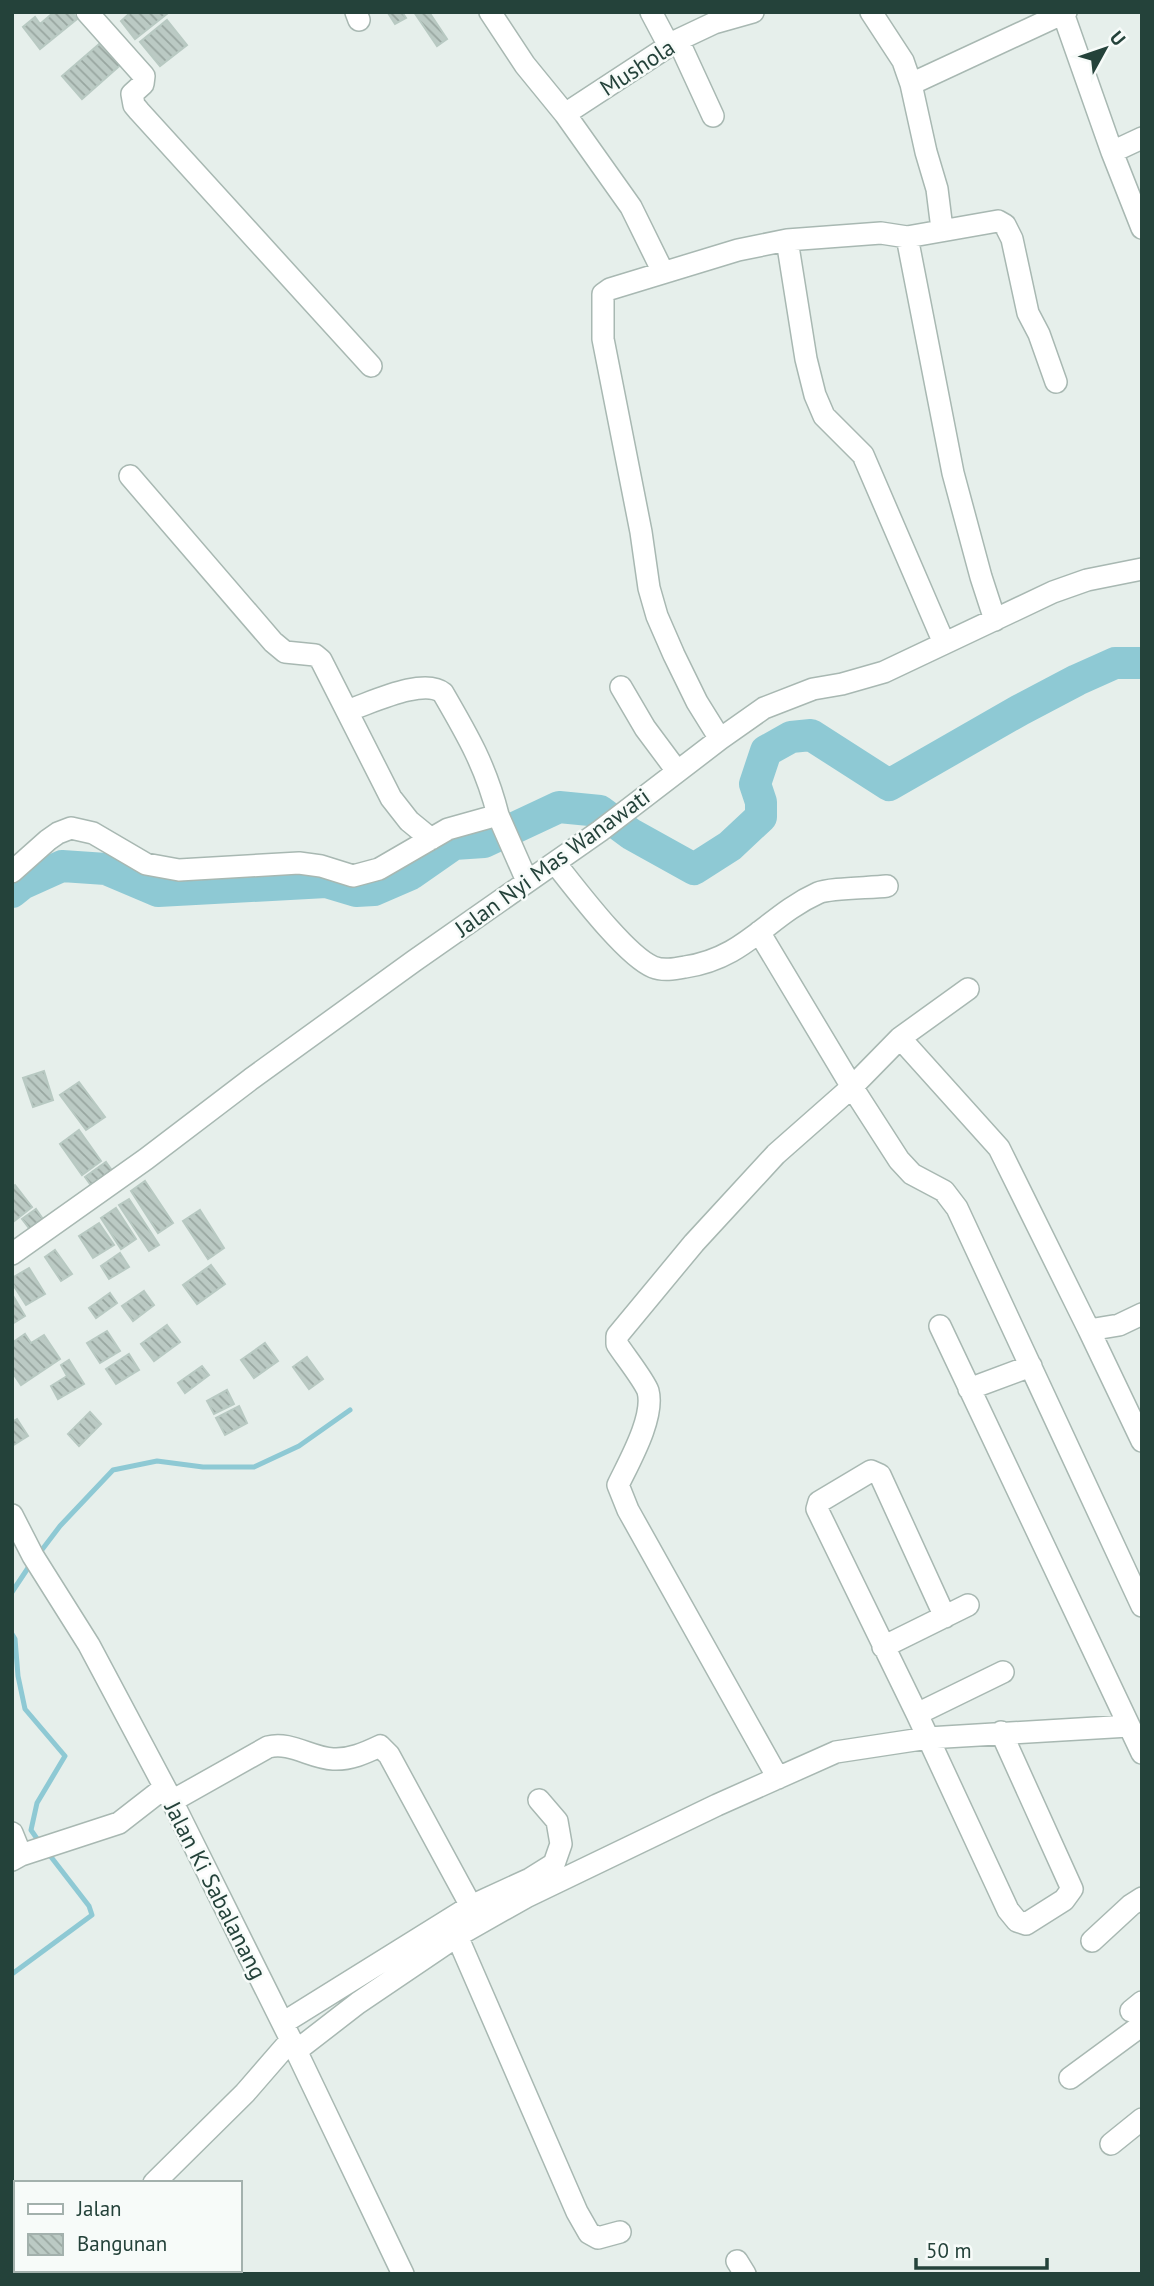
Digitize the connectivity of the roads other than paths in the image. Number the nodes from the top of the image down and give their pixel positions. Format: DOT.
graph roads {
  1 [pos="87,12"];
  2 [pos="490,12"];
  3 [pos="651,12"];
  4 [pos="753,12"];
  5 [pos="871,12"];
  6 [pos="1064,13"];
  7 [pos="673,43"];
  8 [pos="911,84"];
  9 [pos="565,114"];
  10 [pos="713,116"];
  11 [pos="1142,138"];
  12 [pos="1112,152"];
  13 [pos="1142,228"];
  14 [pos="942,229"];
  15 [pos="907,237"];
  16 [pos="787,240"];
  17 [pos="663,272"];
  18 [pos="371,366"];
  19 [pos="1056,382"];
  20 [pos="130,476"];
  21 [pos="1142,569"];
  22 [pos="995,620"];
  23 [pos="944,643"];
  24 [pos="621,687"];
  25 [pos="349,710"];
  26 [pos="720,739"];
  27 [pos="677,771"];
  28 [pos="499,818"];
  29 [pos="431,839"];
  30 [pos="555,863"];
  31 [pos="12,872"];
  32 [pos="527,881"];
  33 [pos="887,886"];
  34 [pos="743,944"];
  35 [pos="968,989"];
  36 [pos="900,1038"];
  37 [pos="852,1087"];
  38 [pos="12,1254"];
  39 [pos="1142,1314"];
  40 [pos="940,1326"];
  41 [pos="1089,1330"];
  42 [pos="1031,1366"];
  43 [pos="969,1389"];
  44 [pos="1142,1441"];
  45 [pos="12,1515"];
  46 [pos="968,1605"];
  47 [pos="1142,1606"];
  48 [pos="945,1617"];
  49 [pos="883,1647"];
  50 [pos="1003,1672"];
  51 [pos="917,1714"];
  52 [pos="1129,1726"];
  53 [pos="1001,1732"];
  54 [pos="928,1738"];
  55 [pos="1142,1753"];
  56 [pos="778,1778"];
  57 [pos="168,1794"];
  58 [pos="539,1800"];
  59 [pos="12,1833"];
  60 [pos="31,1852"];
  61 [pos="1142,1898"];
  62 [pos="471,1906"];
  63 [pos="457,1936"];
  64 [pos="1092,1941"];
  65 [pos="1138,2013"];
  66 [pos="290,2038"];
  67 [pos="1070,2078"];
  68 [pos="1142,2119"];
  69 [pos="1111,2144"];
  70 [pos="156,2181"];
  71 [pos="620,2232"];
  72 [pos="403,2274"];
  1 -- 18 [label="street"];
  2 -- 9 [label="street"];
  3 -- 7 [label="street"];
  4 -- 7 [label="street, Mushola"];
  5 -- 8 [label="street"];
  6 -- 8 [label="street"];
  6 -- 12 [label="street"];
  7 -- 9 [label="street, Mushola"];
  7 -- 10 [label="street"];
  8 -- 14 [label="street"];
  9 -- 17 [label="street"];
  11 -- 12 [label="street"];
  12 -- 13 [label="street"];
  14 -- 15 [label="street"];
  14 -- 19 [label="street"];
  15 -- 16 [label="street"];
  15 -- 22 [label="street"];
  16 -- 17 [label="street"];
  16 -- 23 [label="street"];
  17 -- 26 [label="street"];
  20 -- 25 [label="street"];
  21 -- 22 [label="street, Jalan Nyi Mas Wanawati"];
  22 -- 23 [label="street, Jalan Nyi Mas Wanawati"];
  23 -- 26 [label="street, Jalan Nyi Mas Wanawati"];
  24 -- 27 [label="street"];
  25 -- 28 [label="street"];
  25 -- 29 [label="street"];
  26 -- 27 [label="street, Jalan Nyi Mas Wanawati"];
  27 -- 30 [label="street, Jalan Nyi Mas Wanawati"];
  28 -- 29 [label="street"];
  28 -- 32 [label="street"];
  29 -- 31 [label="street"];
  30 -- 32 [label="street, Jalan Nyi Mas Wanawati"];
  30 -- 34 [label="street"];
  32 -- 38 [label="street, Jalan Nyi Mas Wanawati"];
  33 -- 34 [label="street"];
  34 -- 37 [label="street"];
  35 -- 36 [label="street"];
  36 -- 37 [label="street"];
  36 -- 41 [label="street"];
  37 -- 42 [label="street"];
  37 -- 56 [label="street"];
  39 -- 41 [label="street"];
  40 -- 43 [label="street"];
  41 -- 44 [label="street"];
  42 -- 43 [label="street"];
  42 -- 47 [label="street"];
  43 -- 52 [label="street"];
  45 -- 57 [label="street, Jalan Ki Sabalanang"];
  46 -- 48 [label="street"];
  48 -- 49 [label="street"];
  48 -- 49 [label="street"];
  49 -- 51 [label="street"];
  50 -- 51 [label="street"];
  51 -- 54 [label="street"];
  52 -- 53 [label="street"];
  52 -- 55 [label="street"];
  53 -- 54 [label="street"];
  53 -- 54 [label="street"];
  54 -- 56 [label="street"];
  56 -- 63 [label="street"];
  57 -- 60 [label="street"];
  57 -- 62 [label="street"];
  57 -- 66 [label="street, Jalan Ki Sabalanang"];
  58 -- 62 [label="street"];
  59 -- 60 [label="street"];
  61 -- 64 [label="street"];
  62 -- 66 [label="street"];
  63 -- 66 [label="street"];
  63 -- 71 [label="street"];
  65 -- 67 [label="street"];
  66 -- 70 [label="street"];
  66 -- 72 [label="street, Jalan Ki Sabalanang"];
  68 -- 69 [label="street"];
}
